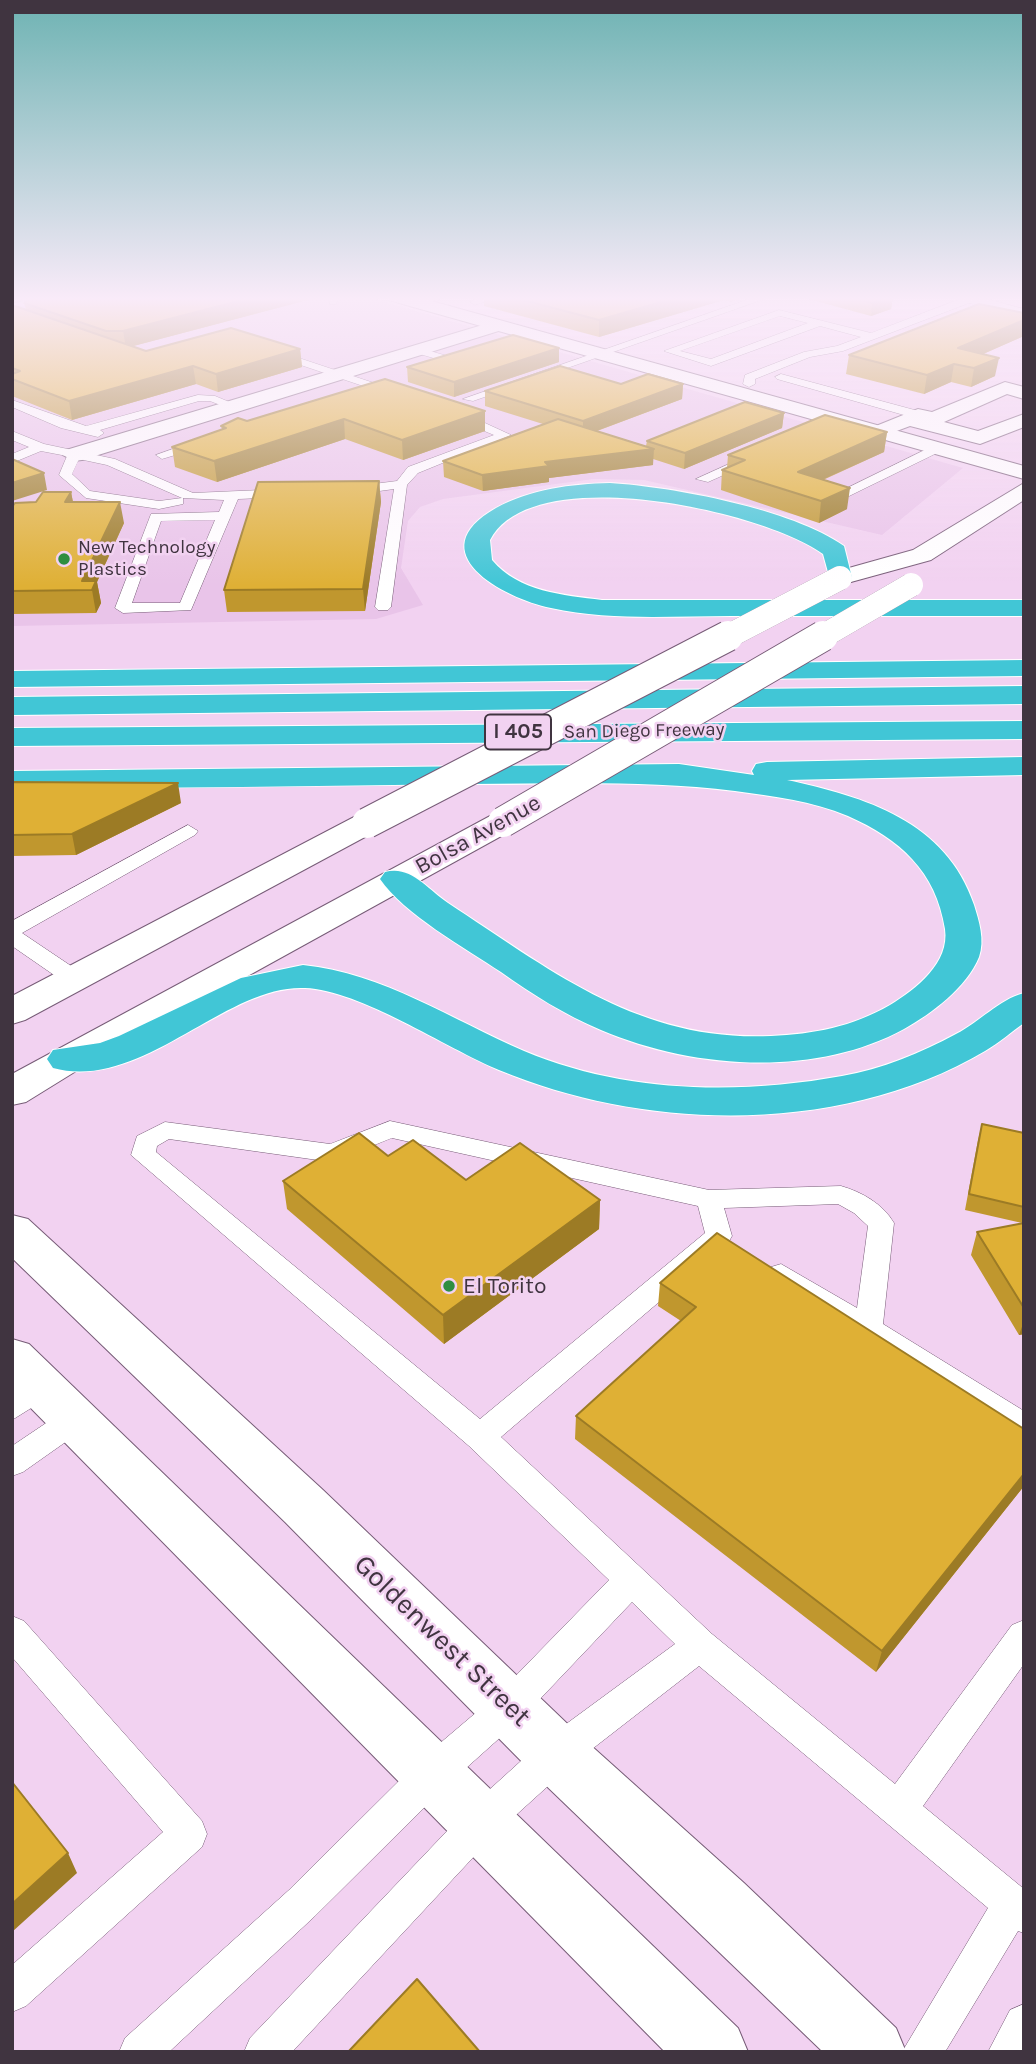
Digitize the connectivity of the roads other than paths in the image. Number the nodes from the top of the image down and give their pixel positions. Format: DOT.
graph roads {
  1 [pos="275,393"];
  2 [pos="485,393"];
  3 [pos="746,393"];
  4 [pos="835,393"];
  5 [pos="994,393"];
  6 [pos="469,399"];
  7 [pos="12,403"];
  8 [pos="233,406"];
  9 [pos="439,409"];
  10 [pos="913,417"];
  11 [pos="1024,420"];
  12 [pos="183,421"];
  13 [pos="839,421"];
  14 [pos="86,430"];
  15 [pos="815,431"];
  16 [pos="878,432"];
  17 [pos="12,435"];
  18 [pos="119,441"];
  19 [pos="40,447"];
  20 [pos="937,449"];
  21 [pos="766,452"];
  22 [pos="74,454"];
  23 [pos="162,455"];
  24 [pos="12,459"];
  25 [pos="1024,473"];
  26 [pos="703,480"];
  27 [pos="401,484"];
  28 [pos="1024,490"];
  29 [pos="336,491"];
  30 [pos="297,492"];
  31 [pos="233,495"];
  32 [pos="838,496"];
  33 [pos="191,497"];
  34 [pos="158,511"];
  35 [pos="224,516"];
  36 [pos="922,555"];
  37 [pos="840,578"];
  38 [pos="383,607"];
  39 [pos="1024,608"];
  40 [pos="1024,647"];
  41 [pos="12,654"];
  42 [pos="1024,668"];
  43 [pos="12,679"];
  44 [pos="1024,695"];
  45 [pos="12,706"];
  46 [pos="1024,730"];
  47 [pos="12,737"];
  48 [pos="1024,766"];
  49 [pos="654,773"];
  50 [pos="12,780"];
  51 [pos="188,831"];
  52 [pos="397,879"];
  53 [pos="12,930"];
  54 [pos="12,936"];
  55 [pos="75,979"];
  56 [pos="1024,1005"];
  57 [pos="12,1012"];
  58 [pos="67,1059"];
  59 [pos="12,1092"];
  60 [pos="709,1199"];
  61 [pos="12,1231"];
  62 [pos="738,1248"];
  63 [pos="869,1328"];
  64 [pos="35,1393"];
  65 [pos="1024,1426"];
  66 [pos="480,1437"];
  67 [pos="12,1463"];
  68 [pos="631,1580"];
  69 [pos="12,1632"];
  70 [pos="1024,1636"];
  71 [pos="701,1645"];
  72 [pos="510,1706"];
  73 [pos="556,1754"];
  74 [pos="432,1774"];
  75 [pos="899,1809"];
  76 [pos="481,1822"];
  77 [pos="1018,1909"];
  78 [pos="12,1992"];
  79 [pos="1024,2024"];
  80 [pos="139,2052"];
  81 [pos="264,2052"];
  82 [pos="714,2052"];
  83 [pos="872,2052"];
  84 [pos="922,2052"];
  85 [pos="1008,2052"];
  1 -- 8 [label="main road"];
  2 -- 6 [label="lane"];
  3 -- 13 [label="main road"];
  4 -- 10 [label="lane"];
  5 -- 10 [label="main road"];
  7 -- 14 [label="lane"];
  8 -- 12 [label="main road"];
  8 -- 14 [label="lane"];
  9 -- 27 [label="lane"];
  10 -- 11 [label="main road"];
  10 -- 16 [label="main road"];
  12 -- 18 [label="main road"];
  12 -- 23 [label="lane"];
  13 -- 15 [label="lane"];
  13 -- 16 [label="main road"];
  14 -- 18 [label="lane"];
  16 -- 20 [label="main road"];
  17 -- 19 [label="lane"];
  18 -- 22 [label="main road"];
  19 -- 22 [label="lane"];
  19 -- 24 [label="lane"];
  20 -- 25 [label="main road"];
  20 -- 32 [label="lane"];
  21 -- 26 [label="lane"];
  22 -- 33 [label="lane"];
  22 -- 34 [label="lane"];
  27 -- 29 [label="lane"];
  27 -- 38 [label="lane"];
  28 -- 36 [label="main road"];
  30 -- 31 [label="lane"];
  31 -- 33 [label="lane"];
  31 -- 35 [label="lane"];
  33 -- 34 [label="lane"];
  34 -- 35 [label="lane"];
  34 -- 35 [label="lane"];
  36 -- 37 [label="main road"];
  36 -- 52 [label="main road, Bolsa Avenue, bridge"];
  37 -- 39 [label="highway"];
  37 -- 55 [label="main road, bridge"];
  40 -- 41 [label="highway"];
  42 -- 43 [label="highway"];
  44 -- 45 [label="highway"];
  46 -- 47 [label="highway, San Diego Freeway / I 405"];
  48 -- 49 [label="highway"];
  49 -- 50 [label="highway"];
  49 -- 52 [label="highway"];
  51 -- 53 [label="lane"];
  52 -- 58 [label="main road, Bolsa Avenue"];
  54 -- 55 [label="lane"];
  55 -- 57 [label="main road"];
  56 -- 58 [label="highway"];
  58 -- 59 [label="main road, Bolsa Avenue"];
  60 -- 62 [label="lane"];
  60 -- 63 [label="lane"];
  60 -- 66 [label="lane"];
  61 -- 72 [label="main road, Goldenwest Street"];
  62 -- 63 [label="lane"];
  62 -- 66 [label="lane"];
  63 -- 65 [label="lane"];
  64 -- 67 [label="lane"];
  64 -- 74 [label="main road"];
  66 -- 68 [label="lane"];
  68 -- 71 [label="lane"];
  68 -- 72 [label="lane"];
  69 -- 78 [label="lane"];
  70 -- 75 [label="lane"];
  71 -- 73 [label="lane"];
  71 -- 75 [label="lane"];
  72 -- 73 [label="main road, Goldenwest Street"];
  72 -- 74 [label="lane"];
  73 -- 76 [label="lane"];
  73 -- 83 [label="main road, Goldenwest Street"];
  74 -- 76 [label="main road"];
  74 -- 80 [label="lane"];
  75 -- 77 [label="lane"];
  76 -- 81 [label="lane"];
  76 -- 82 [label="main road"];
  77 -- 84 [label="lane"];
  79 -- 85 [label="lane"];
}
